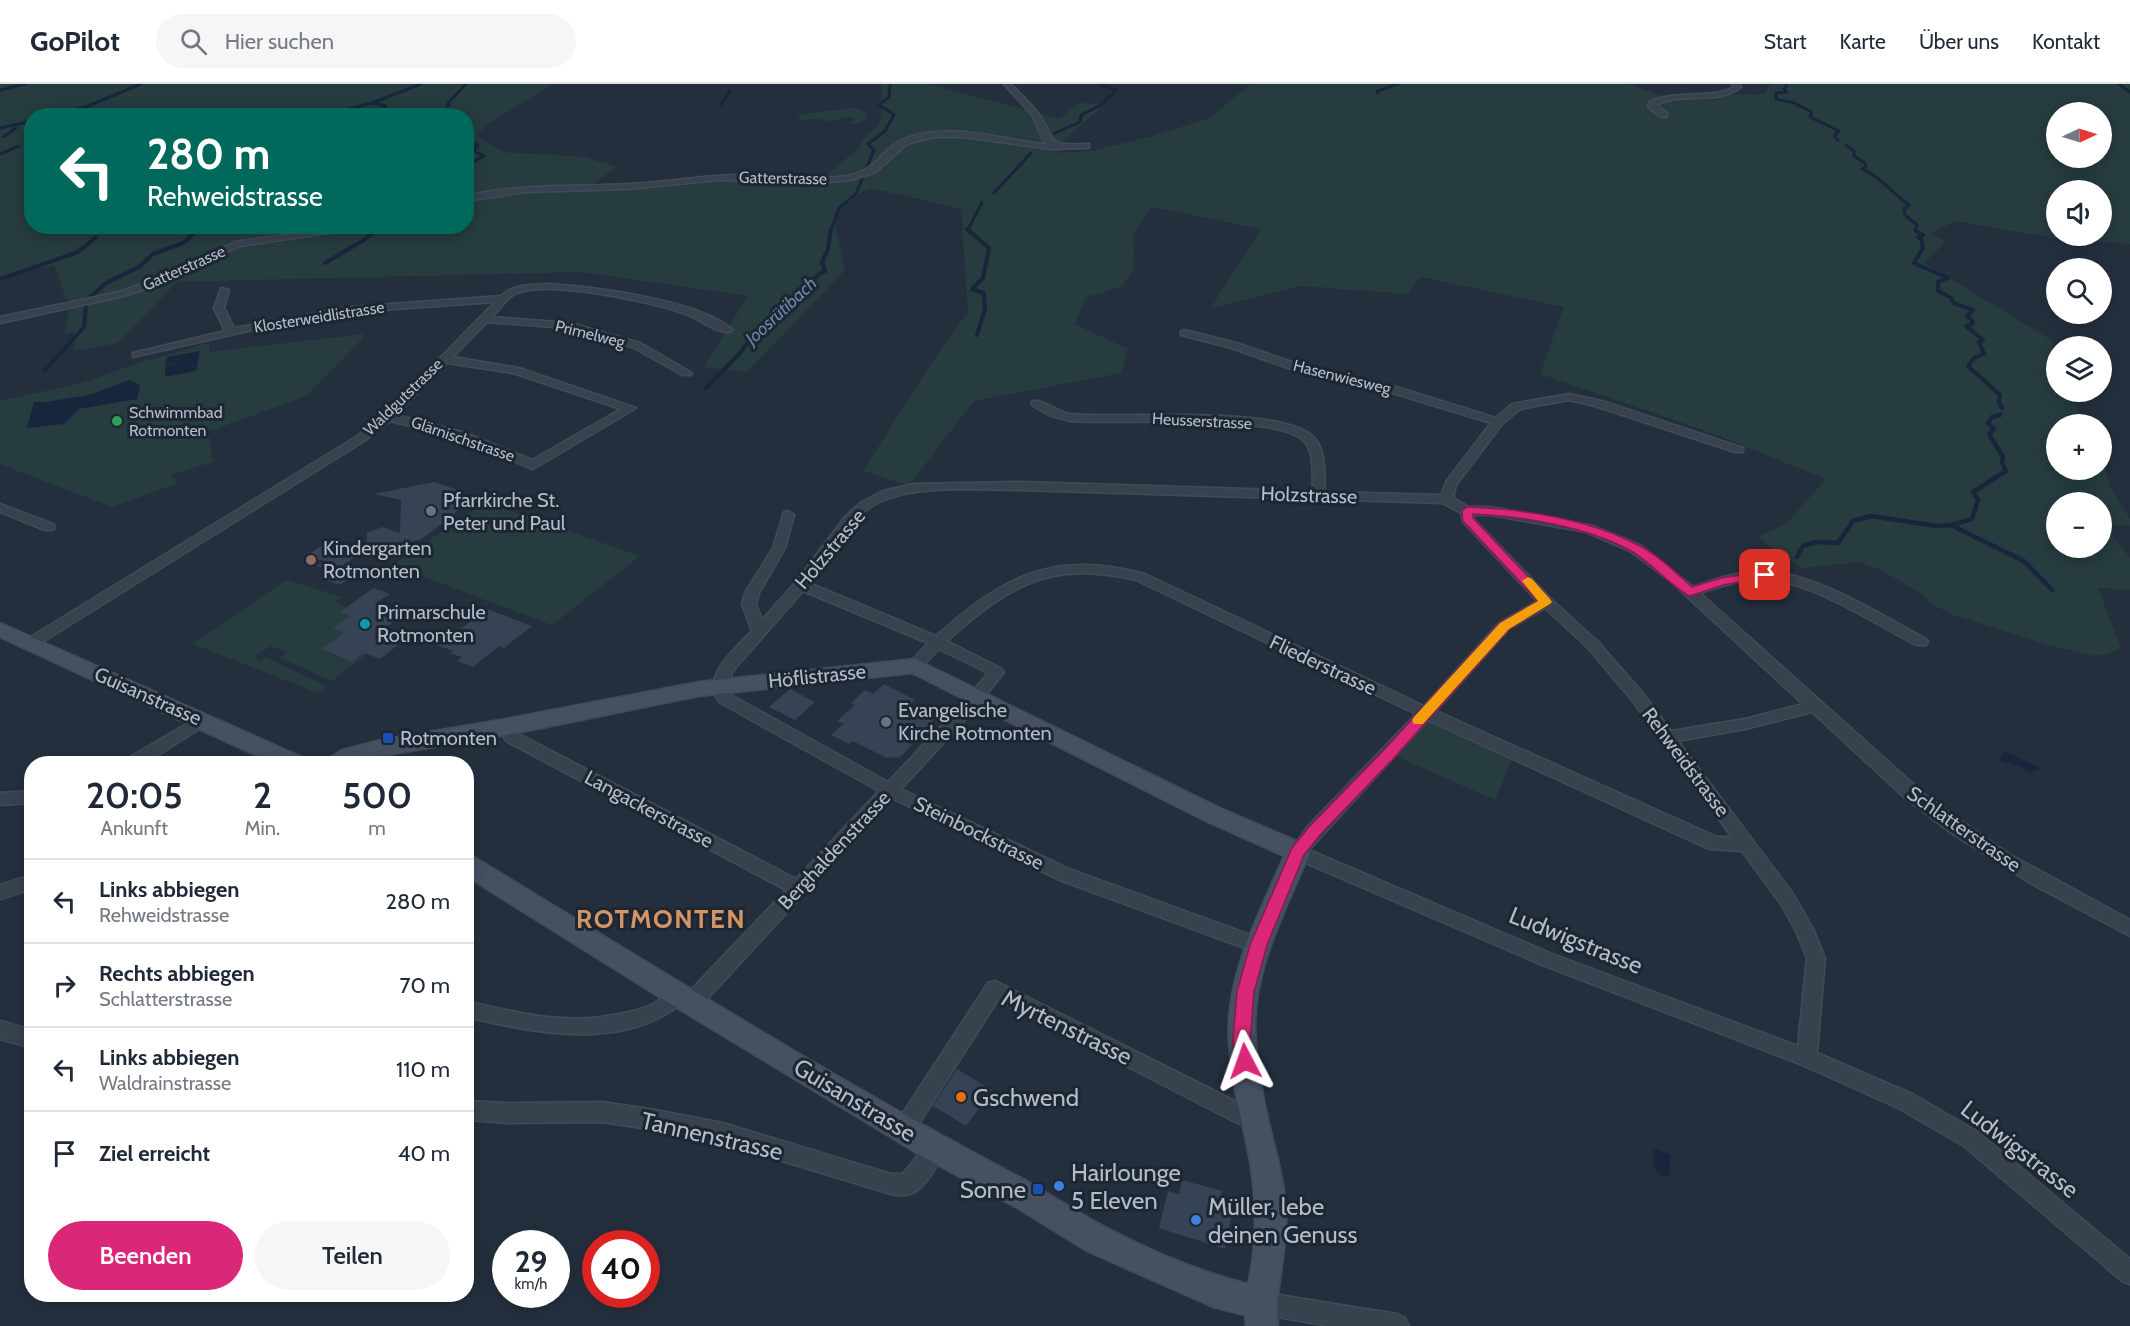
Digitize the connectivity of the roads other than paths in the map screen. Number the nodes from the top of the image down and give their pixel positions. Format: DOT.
graph roads {
  1 [pos="1007,84"];
  2 [pos="1735,84"];
  3 [pos="1664,115"];
  4 [pos="1086,146"];
  5 [pos="1067,148"];
  6 [pos="474,198"];
  7 [pos="311,234"];
  8 [pos="224,290"];
  9 [pos="503,299"];
  10 [pos="485,319"];
  11 [pos="0,320"];
  12 [pos="728,330"];
  13 [pos="231,332"];
  14 [pos="1185,333"];
  15 [pos="137,356"];
  16 [pos="443,359"];
  17 [pos="687,373"];
  18 [pos="1036,403"];
  19 [pos="388,417"];
  20 [pos="1498,422"];
  21 [pos="1739,450"];
  22 [pos="1319,495"];
  23 [pos="1446,499"];
  24 [pos="0,508"];
  25 [pos="1467,511"];
  26 [pos="788,515"];
  27 [pos="49,527"];
  28 [pos="801,585"];
  29 [pos="1690,592"];
  30 [pos="1546,602"];
  31 [pos="0,629"];
  32 [pos="758,630"];
  33 [pos="1921,642"];
  34 [pos="31,643"];
  35 [pos="938,643"];
  36 [pos="915,666"];
  37 [pos="720,687"];
  38 [pos="976,698"];
  39 [pos="1814,706"];
  40 [pos="1426,713"];
  41 [pos="202,720"];
  42 [pos="506,727"];
  43 [pos="1669,737"];
  44 [pos="144,756"];
  45 [pos="279,756"];
  46 [pos="350,756"];
  47 [pos="890,790"];
  48 [pos="24,798"];
  49 [pos="0,799"];
  50 [pos="1746,844"];
  51 [pos="1298,852"];
  52 [pos="474,873"];
  53 [pos="24,884"];
  54 [pos="798,888"];
  55 [pos="0,892"];
  56 [pos="2130,929"];
  57 [pos="1258,945"];
  58 [pos="685,998"];
  59 [pos="474,1011"];
  60 [pos="0,1030"];
  61 [pos="24,1037"];
  62 [pos="1807,1058"];
  63 [pos="474,1111"];
  64 [pos="1254,1121"];
  65 [pos="904,1129"];
  66 [pos="935,1148"];
  67 [pos="2130,1273"];
  68 [pos="1261,1315"];
  69 [pos="1397,1326"];
  1 -- 5 [label="street"];
  2 -- 3 [label="street"];
  4 -- 5 [label="street, Gatterstrasse"];
  5 -- 6 [label="street, Gatterstrasse"];
  7 -- 11 [label="street, Gatterstrasse"];
  8 -- 13 [label="street"];
  9 -- 10 [label="street, Waldgutstrasse"];
  9 -- 12 [label="street, Waldgutstrasse"];
  9 -- 13 [label="street, Klosterweidlistrasse"];
  10 -- 16 [label="street, Waldgutstrasse"];
  10 -- 17 [label="street, Primelweg"];
  13 -- 15 [label="street, Klosterweidlistrasse"];
  14 -- 20 [label="street, Hasenwiesweg"];
  16 -- 19 [label="street, Waldgutstrasse"];
  16 -- 19 [label="street, Glärnischstrasse"];
  18 -- 22 [label="street, Heusserstrasse"];
  19 -- 34 [label="street, Waldgutstrasse"];
  20 -- 21 [label="street"];
  20 -- 23 [label="street"];
  22 -- 23 [label="street, Holzstrasse"];
  22 -- 28 [label="street, Holzstrasse"];
  23 -- 25 [label="street, Holzstrasse"];
  24 -- 27 [label="street"];
  25 -- 29 [label="street, Schlatterstrasse"];
  25 -- 30 [label="street, Rehweidstrasse"];
  26 -- 32 [label="street"];
  28 -- 32 [label="street, Holzstrasse"];
  28 -- 35 [label="street"];
  29 -- 33 [label="street"];
  29 -- 39 [label="street, Schlatterstrasse"];
  30 -- 40 [label="street"];
  30 -- 43 [label="street, Rehweidstrasse"];
  31 -- 34 [label="street, Guisanstrasse"];
  32 -- 37 [label="street, Holzstrasse"];
  34 -- 41 [label="street, Guisanstrasse"];
  35 -- 36 [label="street, Fliederstrasse"];
  35 -- 38 [label="street, Berghaldenstrasse"];
  35 -- 40 [label="street, Fliederstrasse"];
  36 -- 37 [label="street, Höflistrasse"];
  36 -- 38 [label="street, Ludwigstrasse"];
  37 -- 42 [label="street"];
  37 -- 47 [label="street, Steinbockstrasse"];
  38 -- 47 [label="street, Berghaldenstrasse"];
  38 -- 51 [label="street, Ludwigstrasse"];
  39 -- 43 [label="street"];
  39 -- 56 [label="street, Schlatterstrasse"];
  40 -- 50 [label="street, Fliederstrasse"];
  40 -- 51 [label="street"];
  41 -- 44 [label="street"];
  41 -- 45 [label="street, Guisanstrasse"];
  42 -- 46 [label="street"];
  42 -- 54 [label="street, Langackerstrasse"];
  43 -- 50 [label="street, Rehweidstrasse"];
  47 -- 54 [label="street, Berghaldenstrasse"];
  47 -- 57 [label="street, Steinbockstrasse"];
  48 -- 49 [label="street"];
  50 -- 62 [label="street, Rehweidstrasse"];
  51 -- 57 [label="street"];
  51 -- 62 [label="street, Ludwigstrasse"];
  52 -- 58 [label="street, Guisanstrasse"];
  53 -- 55 [label="street"];
  54 -- 58 [label="street, Berghaldenstrasse"];
  57 -- 64 [label="street"];
  58 -- 59 [label="street, Berghaldenstrasse"];
  58 -- 65 [label="street, Guisanstrasse"];
  60 -- 61 [label="street"];
  62 -- 67 [label="street, Ludwigstrasse"];
  63 -- 66 [label="street, Tannenstrasse"];
  64 -- 65 [label="street, Myrtenstrasse"];
  64 -- 68 [label="street"];
  65 -- 66 [label="street, Guisanstrasse"];
  66 -- 68 [label="street, Guisanstrasse"];
  68 -- 69 [label="street"];
}
